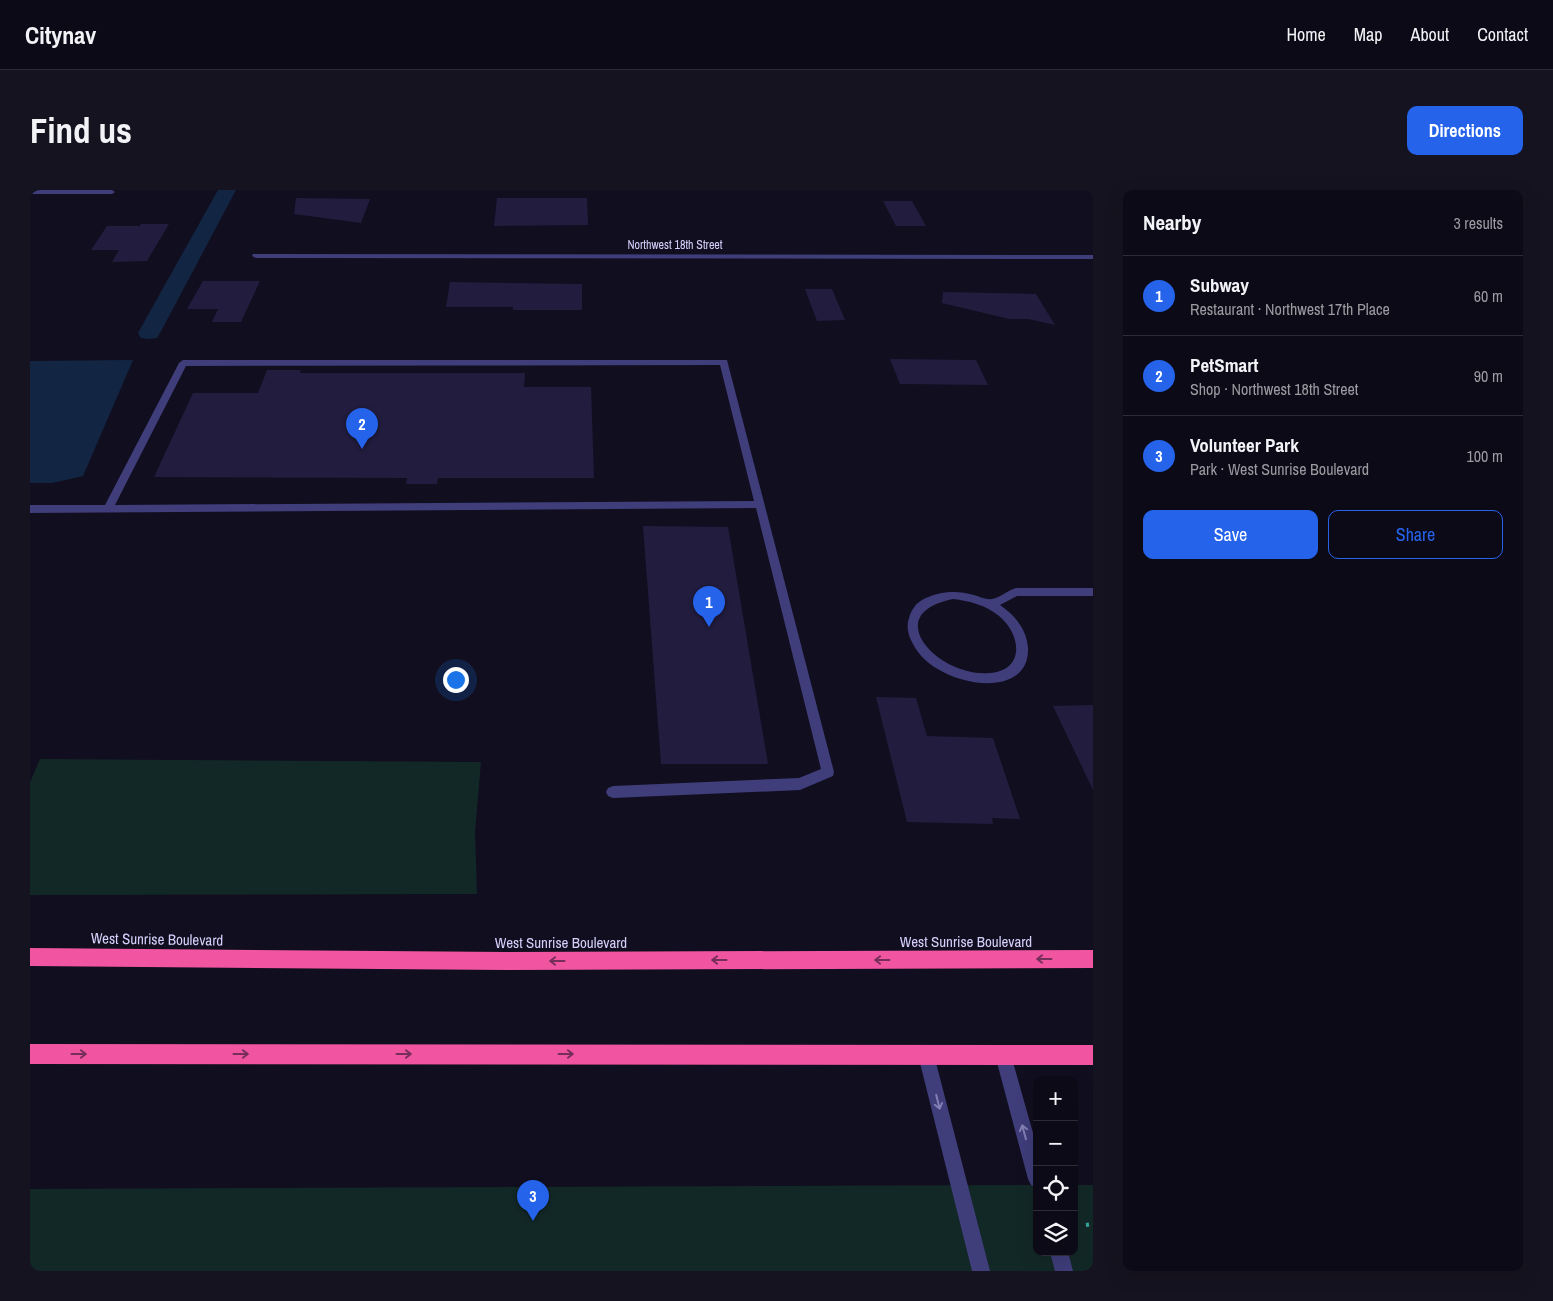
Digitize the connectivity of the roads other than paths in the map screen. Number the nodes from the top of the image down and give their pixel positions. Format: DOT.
graph roads {
  1 [pos="30,192"];
  2 [pos="112,192"];
  3 [pos="256,256"];
  4 [pos="1093,257"];
  5 [pos="760,504"];
  6 [pos="108,508"];
  7 [pos="30,509"];
  8 [pos="1093,592"];
  9 [pos="990,605"];
  10 [pos="613,792"];
  11 [pos="30,956"];
  12 [pos="1093,959"];
  13 [pos="30,1054"];
  14 [pos="926,1055"];
  15 [pos="1004,1055"];
  16 [pos="1093,1055"];
  17 [pos="1034,1166"];
  18 [pos="1060,1256"];
  19 [pos="980,1271"];
  20 [pos="1064,1271"];
  1 -- 2 [label="street"];
  3 -- 4 [label="street, Northwest 18th Street"];
  5 -- 6 [label="street"];
  5 -- 6 [label="street"];
  5 -- 10 [label="street"];
  6 -- 7 [label="street"];
  8 -- 9 [label="street"];
  9 -- 9 [label="street"];
  12 -- 11 [label="highway, West Sunrise Boulevard, one-way"];
  13 -- 14 [label="highway, one-way"];
  14 -- 15 [label="highway"];
  14 -- 19 [label="street, one-way"];
  15 -- 16 [label="highway"];
  17 -- 15 [label="street, one-way"];
  18 -- 20 [label="street"];
}
